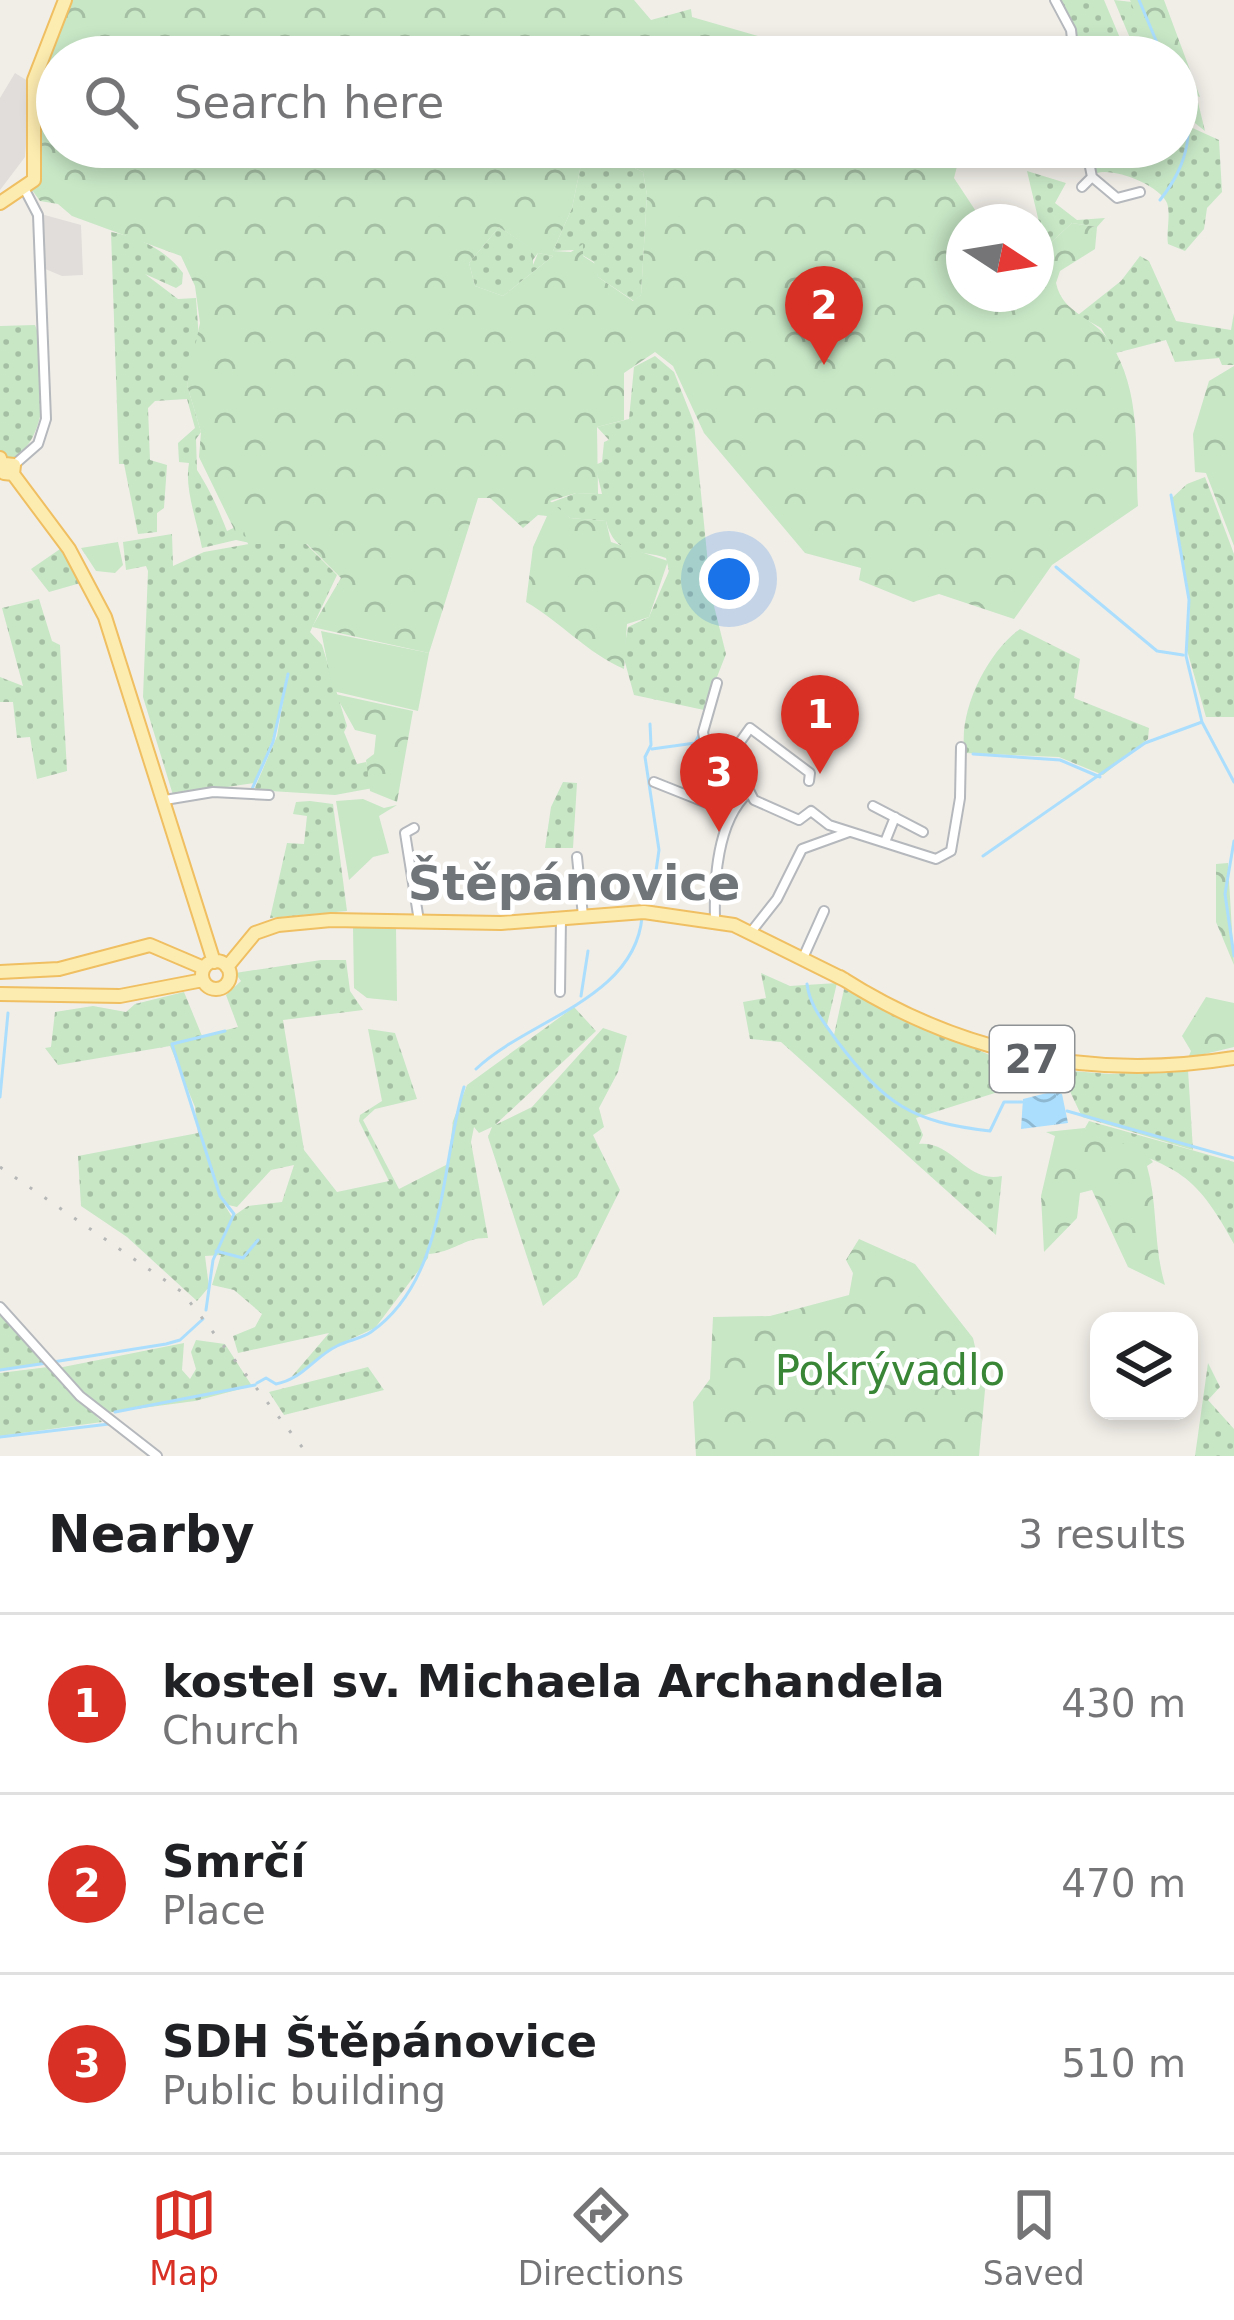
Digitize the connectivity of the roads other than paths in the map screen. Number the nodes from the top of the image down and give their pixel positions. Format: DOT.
graph roads {
  1 [pos="65,0"];
  2 [pos="1055,0"];
  3 [pos="49,36"];
  4 [pos="1072,36"];
  5 [pos="36,72"];
  6 [pos="1090,168"];
  7 [pos="1092,178"];
  8 [pos="1082,188"];
  9 [pos="26,190"];
  10 [pos="1140,192"];
  11 [pos="0,203"];
  12 [pos="6,468"];
  13 [pos="717,683"];
  14 [pos="961,746"];
  15 [pos="725,763"];
  16 [pos="809,781"];
  17 [pos="654,782"];
  18 [pos="748,793"];
  19 [pos="269,795"];
  20 [pos="168,799"];
  21 [pos="873,806"];
  22 [pos="733,813"];
  23 [pos="896,818"];
  24 [pos="414,828"];
  25 [pos="854,830"];
  26 [pos="923,832"];
  27 [pos="885,842"];
  28 [pos="577,857"];
  29 [pos="824,911"];
  30 [pos="583,916"];
  31 [pos="561,918"];
  32 [pos="715,920"];
  33 [pos="419,922"];
  34 [pos="751,932"];
  35 [pos="807,960"];
  36 [pos="212,969"];
  37 [pos="0,972"];
  38 [pos="560,992"];
  39 [pos="0,994"];
  40 [pos="1234,1058"];
  41 [pos="0,1307"];
  42 [pos="157,1456"];
  1 -- 3 [label="main road"];
  2 -- 4 [label="street"];
  5 -- 9 [label="main road"];
  6 -- 7 [label="street"];
  7 -- 8 [label="street"];
  7 -- 10 [label="street"];
  9 -- 11 [label="main road"];
  9 -- 12 [label="street"];
  12 -- 20 [label="main road"];
  13 -- 15 [label="street"];
  14 -- 27 [label="street"];
  15 -- 16 [label="street"];
  15 -- 18 [label="street"];
  17 -- 22 [label="street"];
  18 -- 22 [label="street"];
  18 -- 25 [label="street"];
  19 -- 20 [label="street"];
  20 -- 36 [label="main road"];
  21 -- 23 [label="street"];
  22 -- 32 [label="street"];
  23 -- 26 [label="street"];
  23 -- 27 [label="street"];
  24 -- 33 [label="street"];
  25 -- 27 [label="street"];
  25 -- 34 [label="street"];
  28 -- 30 [label="street"];
  29 -- 35 [label="street"];
  30 -- 31 [label="main road, 27"];
  30 -- 32 [label="main road, 27"];
  31 -- 33 [label="main road, 27"];
  31 -- 38 [label="street"];
  32 -- 34 [label="main road, 27"];
  33 -- 36 [label="main road, 27"];
  34 -- 35 [label="main road, 27"];
  35 -- 40 [label="main road, 27"];
  36 -- 37 [label="main road"];
  36 -- 39 [label="main road, 27"];
  41 -- 42 [label="street"];
}
